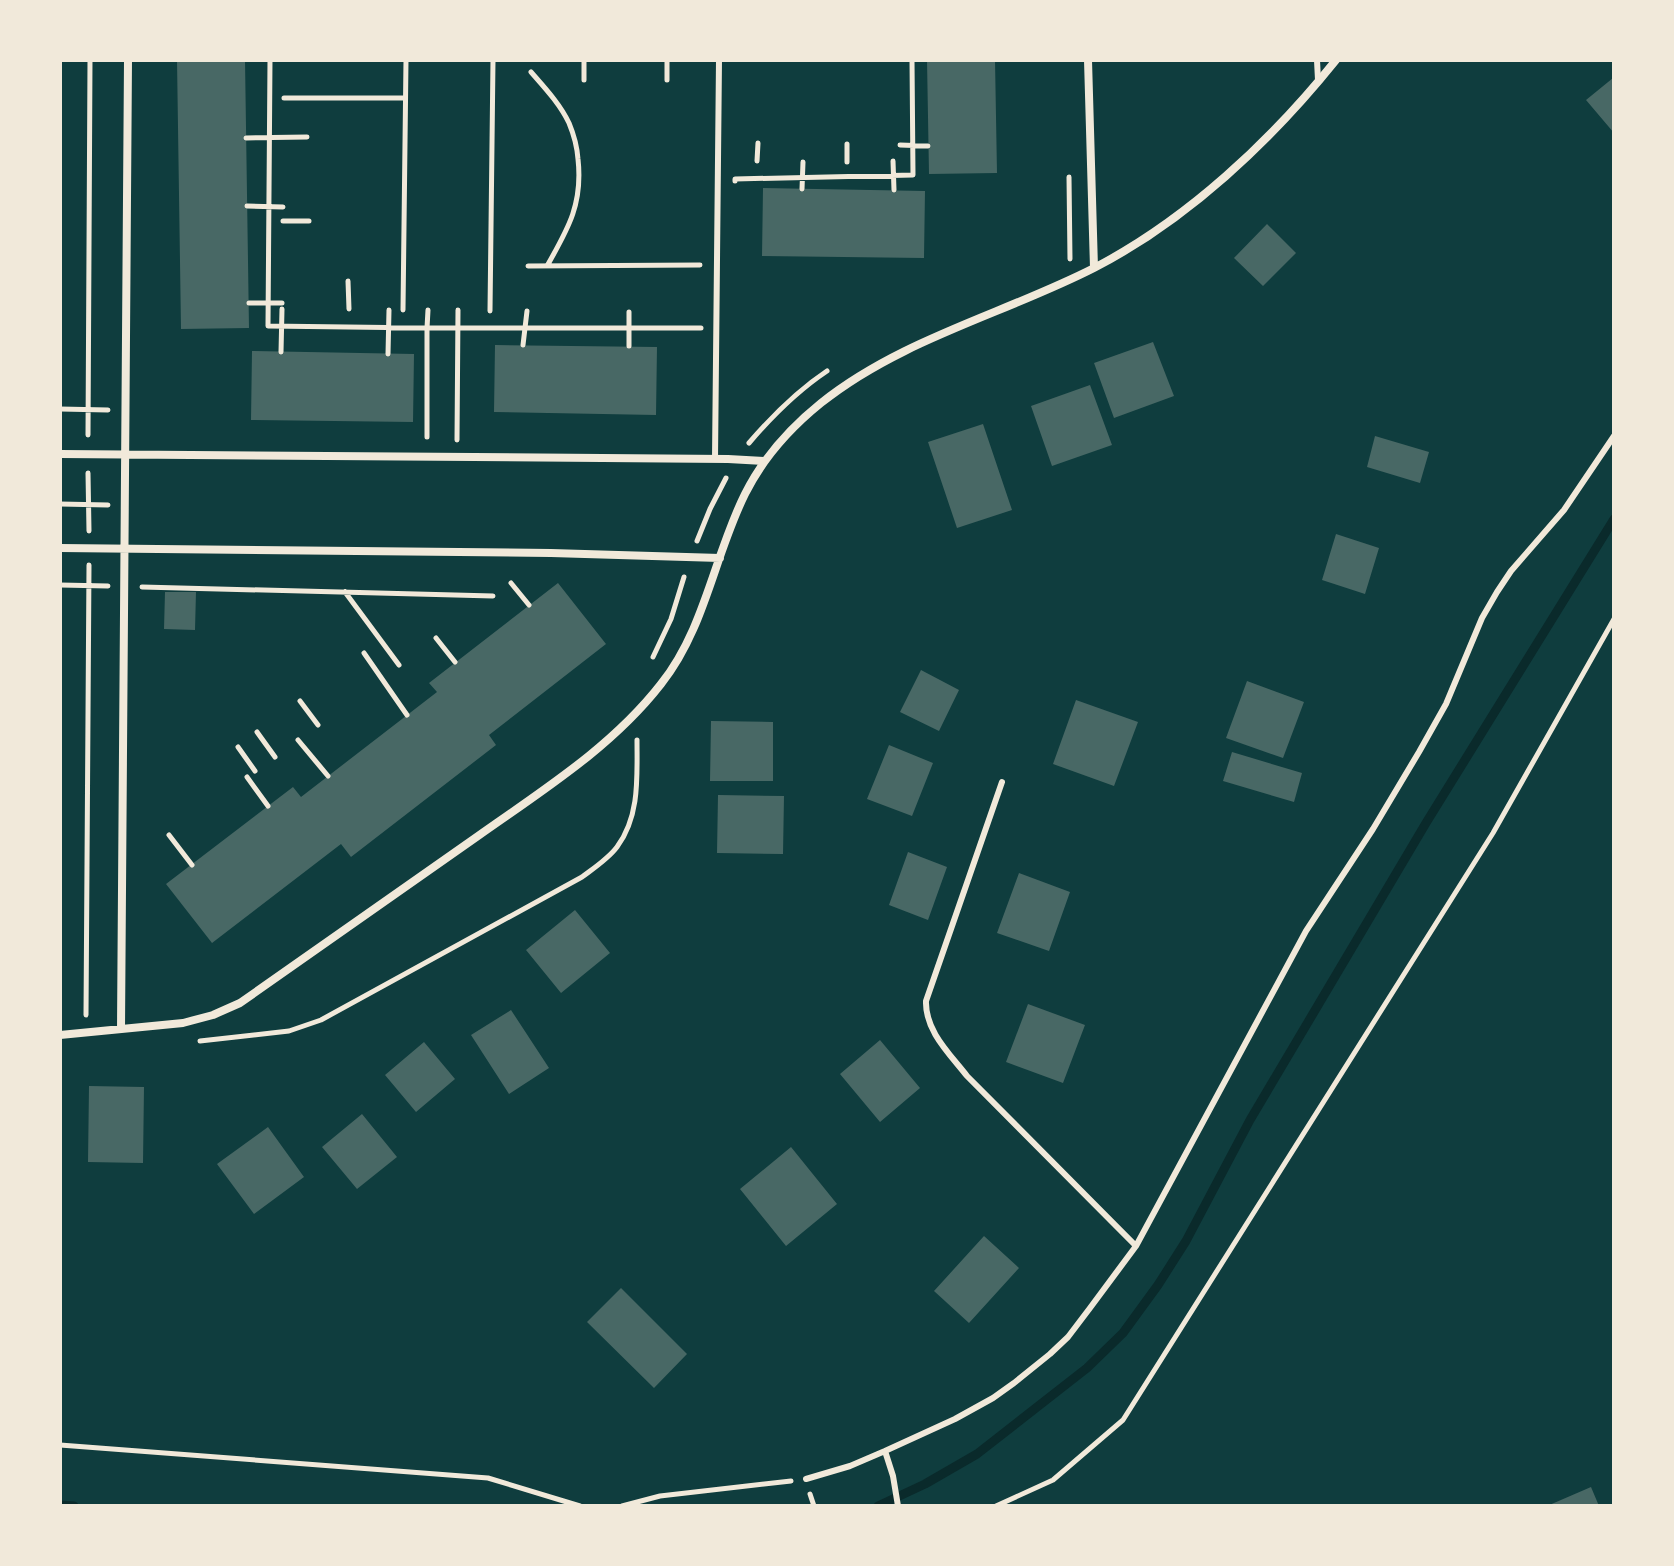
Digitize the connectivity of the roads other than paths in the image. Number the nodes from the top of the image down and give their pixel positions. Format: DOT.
graph roads {
  1 [pos="128,60"];
  2 [pos="719,60"];
  3 [pos="1088,60"];
  4 [pos="1317,60"];
  5 [pos="1336,60"];
  6 [pos="1318,82"];
  7 [pos="1094,268"];
  8 [pos="1614,436"];
  9 [pos="60,454"];
  10 [pos="125,454"];
  11 [pos="715,459"];
  12 [pos="764,461"];
  13 [pos="60,548"];
  14 [pos="124,548"];
  15 [pos="720,558"];
  16 [pos="1002,782"];
  17 [pos="121,1029"];
  18 [pos="60,1035"];
  19 [pos="1136,1246"];
  20 [pos="885,1451"];
  21 [pos="806,1479"];
  22 [pos="898,1506"];
  1 -- 10 [label="street"];
  2 -- 11 [label="lane"];
  3 -- 7 [label="street"];
  4 -- 6 [label="lane"];
  5 -- 6 [label="street"];
  6 -- 7 [label="street"];
  7 -- 12 [label="street"];
  8 -- 19 [label="lane"];
  9 -- 10 [label="street"];
  10 -- 11 [label="street"];
  10 -- 14 [label="street"];
  11 -- 12 [label="street"];
  12 -- 15 [label="street"];
  13 -- 14 [label="street"];
  14 -- 15 [label="street"];
  14 -- 17 [label="street"];
  15 -- 17 [label="street"];
  16 -- 19 [label="lane"];
  17 -- 18 [label="street"];
  19 -- 20 [label="lane"];
  20 -- 21 [label="lane"];
  20 -- 22 [label="lane"];
}
